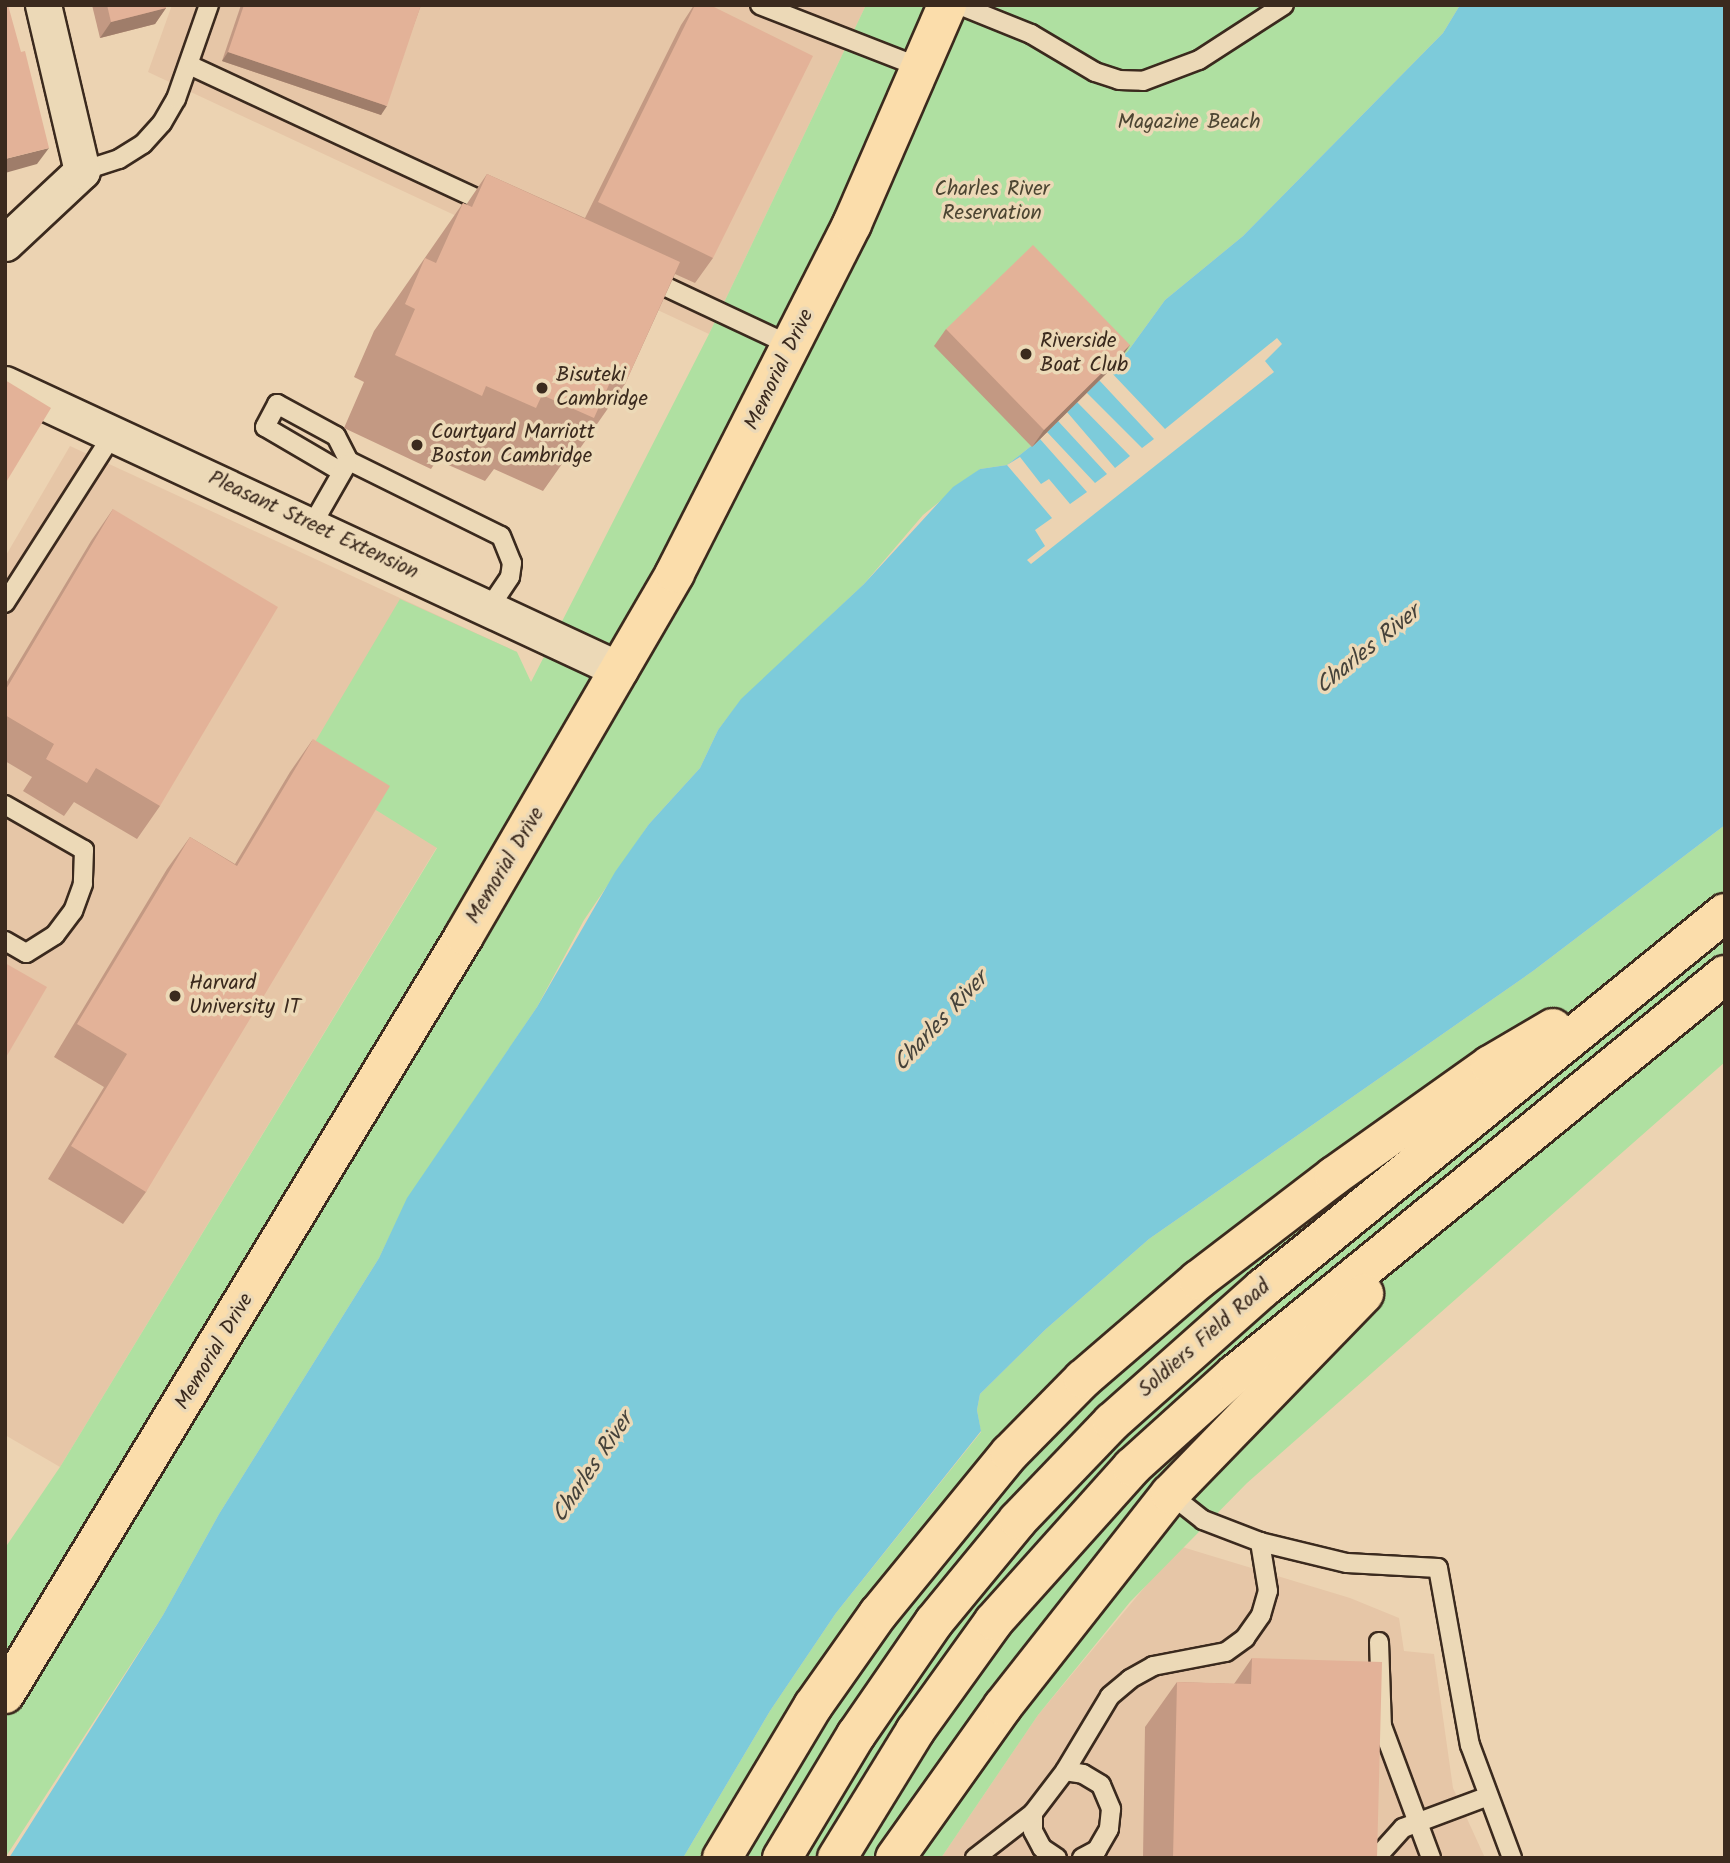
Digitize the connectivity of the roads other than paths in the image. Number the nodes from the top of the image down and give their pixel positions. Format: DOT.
graph roads {
  1 [pos="43,5"];
  2 [pos="209,5"];
  3 [pos="760,5"];
  4 [pos="947,5"];
  5 [pos="959,5"];
  6 [pos="1284,5"];
  7 [pos="189,65"];
  8 [pos="922,68"];
  9 [pos="82,171"];
  10 [pos="506,213"];
  11 [pos="5,243"];
  12 [pos="628,269"];
  13 [pos="792,346"];
  14 [pos="5,384"];
  15 [pos="113,434"];
  16 [pos="346,466"];
  17 [pos="312,525"];
  18 [pos="5,603"];
  19 [pos="490,607"];
  20 [pos="620,670"];
  21 [pos="5,804"];
  22 [pos="1725,913"];
  23 [pos="5,941"];
  24 [pos="1658,967"];
  25 [pos="1725,975"];
  26 [pos="1450,1198"];
  27 [pos="1170,1494"];
  28 [pos="1260,1542"];
  29 [pos="1380,1642"];
  30 [pos="5,1694"];
  31 [pos="1065,1771"];
  32 [pos="1486,1797"];
  33 [pos="1033,1813"];
  34 [pos="1420,1820"];
  35 [pos="722,1858"];
  36 [pos="782,1858"];
  37 [pos="837,1858"];
  38 [pos="895,1858"];
  39 [pos="975,1858"];
  40 [pos="1057,1858"];
  41 [pos="1082,1858"];
  42 [pos="1376,1858"];
  43 [pos="1431,1858"];
  44 [pos="1512,1858"];
  1 -- 9 [label="street"];
  2 -- 7 [label="lane"];
  3 -- 8 [label="lane"];
  4 -- 8 [label="highway, Memorial Drive"];
  5 -- 6 [label="lane"];
  7 -- 9 [label="lane"];
  7 -- 10 [label="lane"];
  8 -- 13 [label="highway, Memorial Drive"];
  9 -- 11 [label="street"];
  12 -- 13 [label="lane"];
  13 -- 20 [label="highway, Memorial Drive"];
  14 -- 15 [label="street, Pleasant Street Extension"];
  15 -- 17 [label="street, Pleasant Street Extension"];
  15 -- 18 [label="lane"];
  16 -- 16 [label="lane"];
  16 -- 17 [label="lane"];
  16 -- 19 [label="lane"];
  17 -- 19 [label="street, Pleasant Street Extension"];
  19 -- 20 [label="street, Pleasant Street Extension"];
  20 -- 30 [label="highway, Memorial Drive"];
  21 -- 23 [label="lane"];
  22 -- 24 [label="highway, Soldiers Field Road"];
  24 -- 35 [label="highway"];
  24 -- 36 [label="highway, Soldiers Field Road"];
  25 -- 26 [label="highway"];
  26 -- 27 [label="highway"];
  26 -- 37 [label="highway"];
  27 -- 28 [label="lane"];
  27 -- 38 [label="highway"];
  28 -- 31 [label="lane"];
  28 -- 32 [label="lane"];
  29 -- 34 [label="lane"];
  31 -- 33 [label="lane"];
  31 -- 41 [label="lane"];
  32 -- 34 [label="lane"];
  32 -- 44 [label="lane"];
  33 -- 39 [label="lane"];
  33 -- 40 [label="lane"];
  34 -- 42 [label="lane"];
  34 -- 43 [label="lane"];
}
